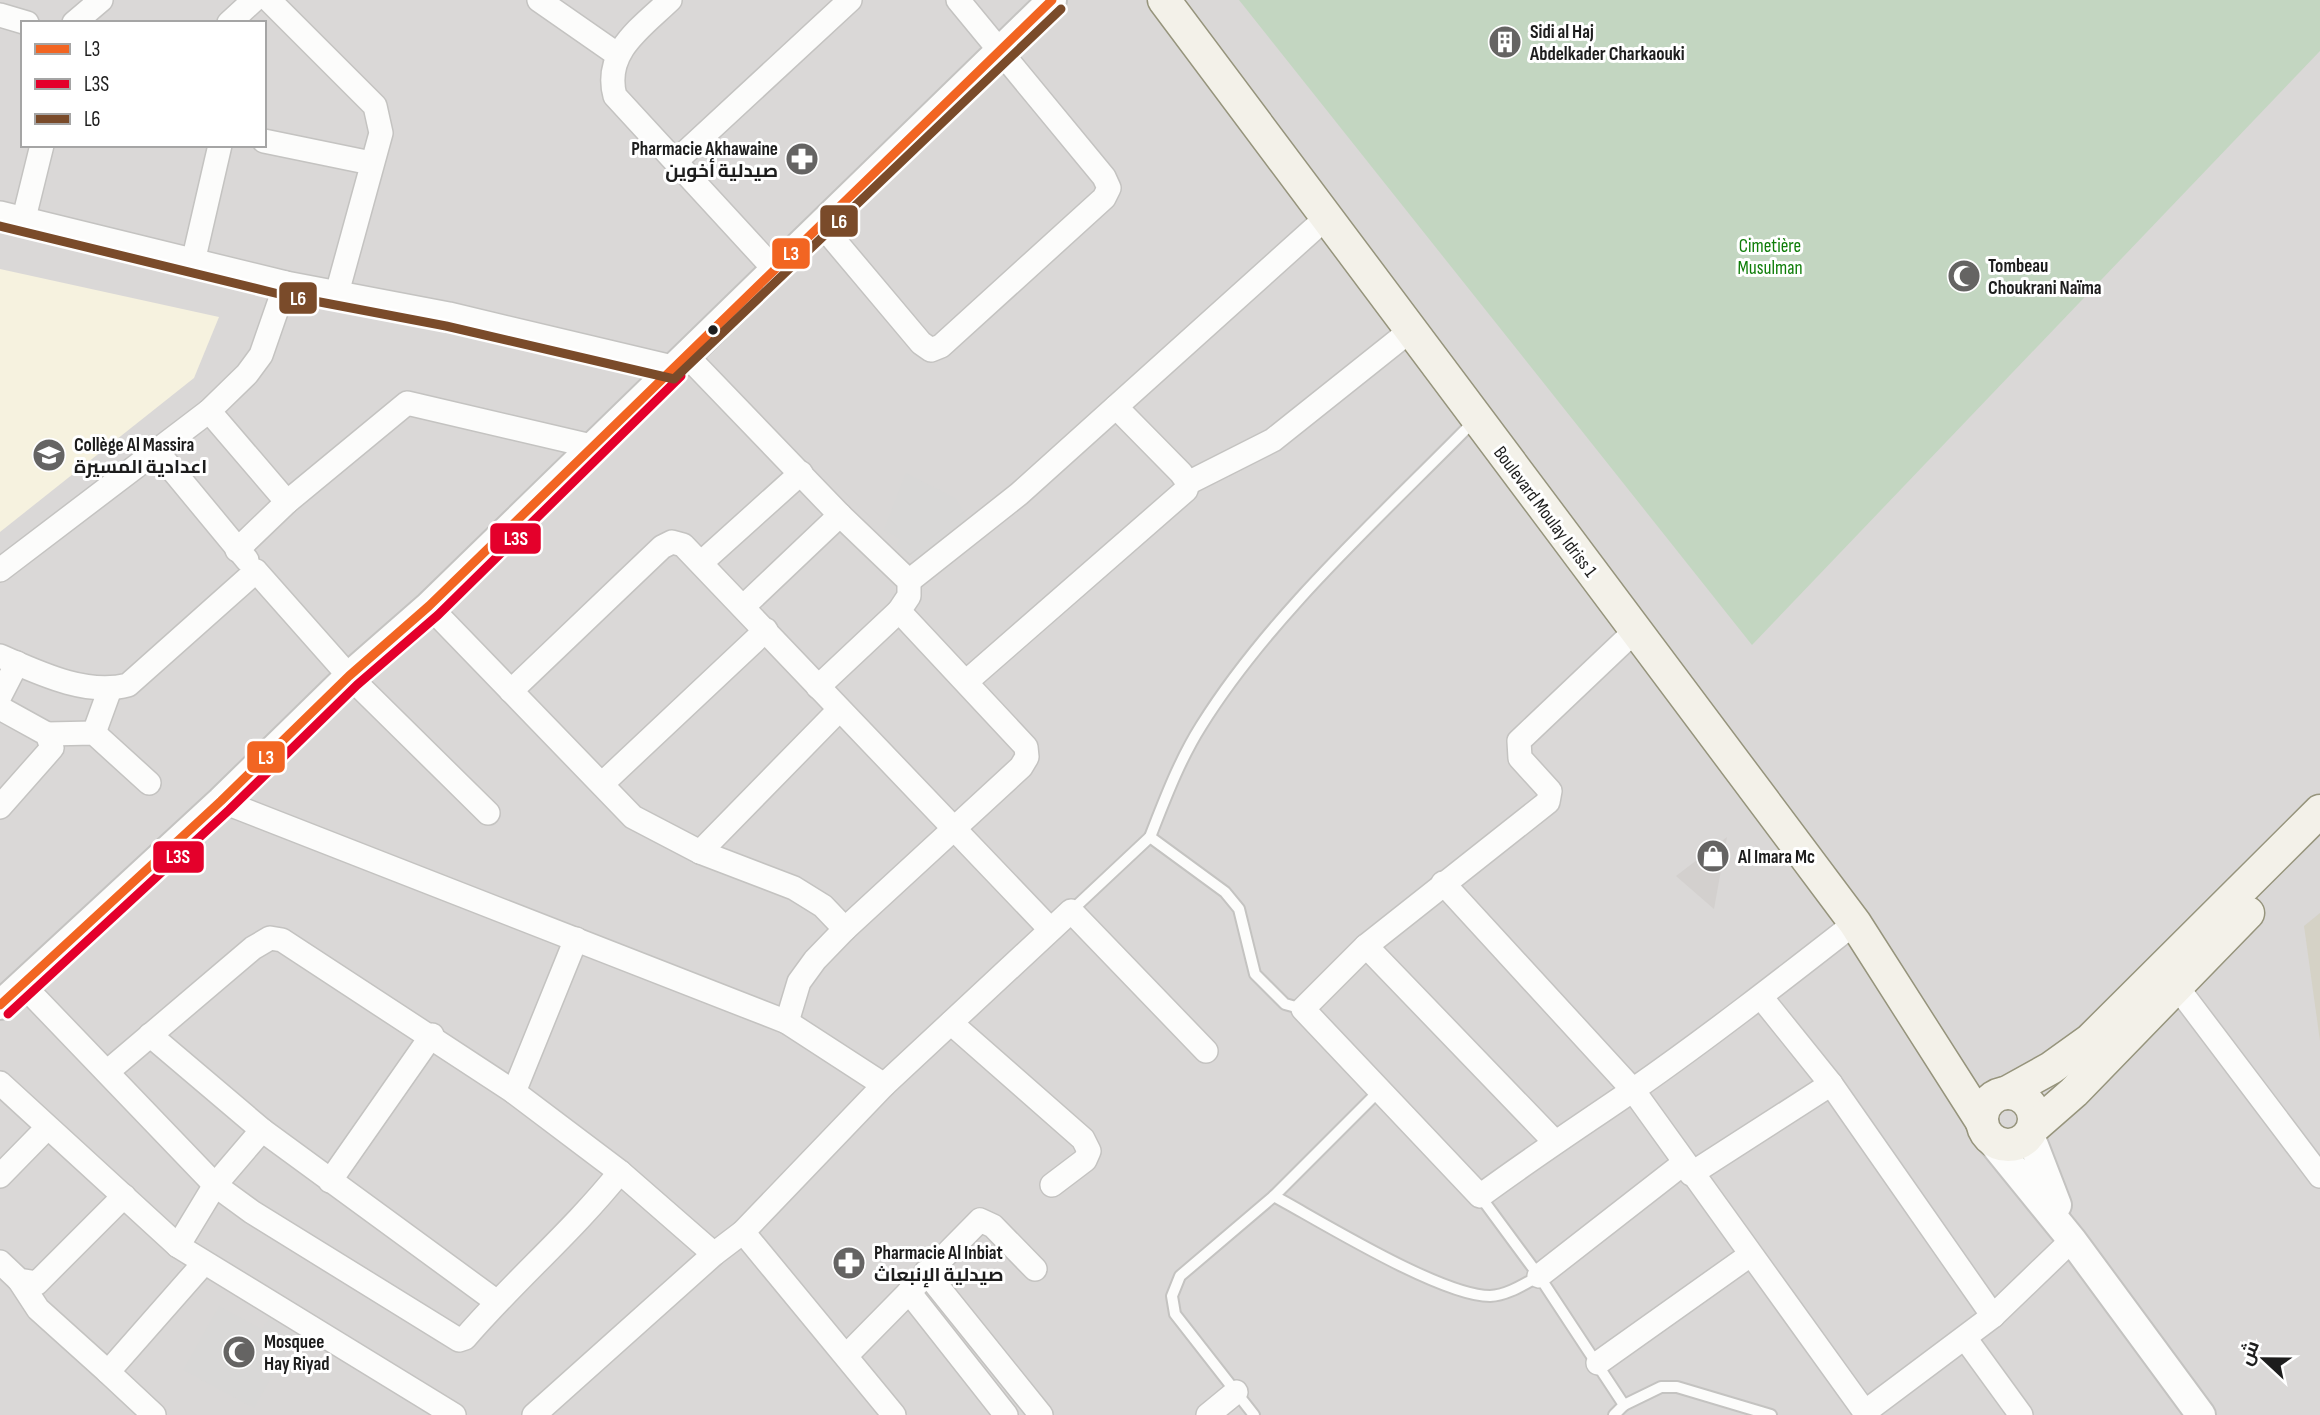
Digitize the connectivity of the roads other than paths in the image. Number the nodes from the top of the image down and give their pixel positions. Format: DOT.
graph roads {
  1 [pos="101,0"];
  2 [pos="254,0"];
  3 [pos="269,0"];
  4 [pos="539,0"];
  5 [pos="670,0"];
  6 [pos="850,0"];
  7 [pos="958,0"];
  8 [pos="1052,0"];
  9 [pos="1164,0"];
  10 [pos="0,15"];
  11 [pos="21,21"];
  12 [pos="76,21"];
  13 [pos="231,21"];
  14 [pos="1001,51"];
  15 [pos="618,55"];
  16 [pos="266,141"];
  17 [pos="42,147"];
  18 [pos="220,147"];
  19 [pos="676,161"];
  20 [pos="371,163"];
  21 [pos="0,213"];
  22 [pos="24,218"];
  23 [pos="1327,218"];
  24 [pos="820,223"];
  25 [pos="193,262"];
  26 [pos="775,270"];
  27 [pos="286,283"];
  28 [pos="337,293"];
  29 [pos="1411,330"];
  30 [pos="679,361"];
  31 [pos="1116,407"];
  32 [pos="209,411"];
  33 [pos="1477,418"];
  34 [pos="591,446"];
  35 [pos="156,450"];
  36 [pos="801,472"];
  37 [pos="1188,483"];
  38 [pos="287,502"];
  39 [pos="840,515"];
  40 [pos="237,550"];
  41 [pos="701,564"];
  42 [pos="0,570"];
  43 [pos="256,571"];
  44 [pos="909,581"];
  45 [pos="429,606"];
  46 [pos="743,607"];
  47 [pos="899,611"];
  48 [pos="766,630"];
  49 [pos="1636,630"];
  50 [pos="8,660"];
  51 [pos="349,676"];
  52 [pos="966,682"];
  53 [pos="818,687"];
  54 [pos="110,690"];
  55 [pos="511,691"];
  56 [pos="0,696"];
  57 [pos="0,708"];
  58 [pos="839,710"];
  59 [pos="94,733"];
  60 [pos="47,734"];
  61 [pos="149,783"];
  62 [pos="602,784"];
  63 [pos="221,801"];
  64 [pos="0,807"];
  65 [pos="2320,811"];
  66 [pos="488,813"];
  67 [pos="954,829"];
  68 [pos="1150,837"];
  69 [pos="2320,839"];
  70 [pos="700,852"];
  71 [pos="1443,883"];
  72 [pos="1071,911"];
  73 [pos="1855,923"];
  74 [pos="845,929"];
  75 [pos="1050,929"];
  76 [pos="576,939"];
  77 [pos="1366,946"];
  78 [pos="2170,977"];
  79 [pos="22,984"];
  80 [pos="1761,997"];
  81 [pos="0,1005"];
  82 [pos="1303,1009"];
  83 [pos="787,1022"];
  84 [pos="951,1023"];
  85 [pos="1923,1026"];
  86 [pos="150,1035"];
  87 [pos="432,1035"];
  88 [pos="1206,1051"];
  89 [pos="107,1072"];
  90 [pos="0,1083"];
  91 [pos="1831,1084"];
  92 [pos="884,1085"];
  93 [pos="1380,1090"];
  94 [pos="1633,1090"];
  95 [pos="514,1092"];
  96 [pos="2003,1093"];
  97 [pos="47,1128"];
  98 [pos="262,1130"];
  99 [pos="1985,1130"];
  100 [pos="2032,1131"];
  101 [pos="1554,1141"];
  102 [pos="1687,1168"];
  103 [pos="620,1171"];
  104 [pos="0,1176"];
  105 [pos="2320,1176"];
  106 [pos="330,1181"];
  107 [pos="215,1185"];
  108 [pos="1052,1185"];
  109 [pos="124,1196"];
  110 [pos="1274,1196"];
  111 [pos="1480,1196"];
  112 [pos="743,1232"];
  113 [pos="2072,1240"];
  114 [pos="178,1246"];
  115 [pos="714,1254"];
  116 [pos="1750,1255"];
  117 [pos="0,1262"];
  118 [pos="204,1263"];
  119 [pos="1035,1269"];
  120 [pos="926,1272"];
  121 [pos="1539,1276"];
  122 [pos="19,1280"];
  123 [pos="909,1292"];
  124 [pos="497,1302"];
  125 [pos="1993,1316"];
  126 [pos="1965,1338"];
  127 [pos="846,1356"];
  128 [pos="1598,1363"];
  129 [pos="108,1371"];
  130 [pos="1236,1392"];
  131 [pos="1031,1411"];
  132 [pos="1619,1412"];
  133 [pos="1865,1414"];
  134 [pos="154,1415"];
  135 [pos="454,1415"];
  136 [pos="534,1415"];
  137 [pos="894,1415"];
  138 [pos="1006,1415"];
  139 [pos="1208,1415"];
  140 [pos="1254,1415"];
  141 [pos="1771,1415"];
  142 [pos="2021,1415"];
  143 [pos="2200,1415"];
  1 -- 12 [label="street"];
  2 -- 13 [label="street"];
  3 -- 20 [label="street"];
  4 -- 15 [label="street"];
  5 -- 15 [label="street"];
  6 -- 19 [label="street"];
  7 -- 14 [label="street"];
  8 -- 14 [label="street"];
  9 -- 23 [label="main road, Boulevard Moulay Idriss 1"];
  10 -- 11 [label="street"];
  14 -- 24 [label="street"];
  14 -- 24 [label="street"];
  15 -- 19 [label="street"];
  16 -- 20 [label="street"];
  17 -- 22 [label="street"];
  18 -- 25 [label="street"];
  19 -- 26 [label="street"];
  20 -- 28 [label="street"];
  21 -- 22 [label="street"];
  22 -- 25 [label="street"];
  23 -- 29 [label="main road, Boulevard Moulay Idriss 1"];
  23 -- 31 [label="street"];
  24 -- 26 [label="street"];
  25 -- 27 [label="street"];
  26 -- 30 [label="street"];
  27 -- 28 [label="street"];
  27 -- 32 [label="street"];
  28 -- 30 [label="street"];
  29 -- 33 [label="main road, Boulevard Moulay Idriss 1"];
  29 -- 37 [label="street"];
  30 -- 34 [label="street"];
  30 -- 36 [label="street"];
  31 -- 37 [label="street"];
  31 -- 44 [label="street"];
  32 -- 35 [label="street"];
  32 -- 38 [label="street"];
  33 -- 49 [label="main road, Boulevard Moulay Idriss 1"];
  33 -- 68 [label="lane"];
  34 -- 38 [label="street"];
  34 -- 45 [label="street"];
  35 -- 40 [label="street"];
  35 -- 42 [label="street"];
  36 -- 39 [label="street"];
  36 -- 41 [label="street"];
  37 -- 52 [label="street"];
  38 -- 40 [label="street"];
  39 -- 44 [label="street"];
  39 -- 46 [label="street"];
  40 -- 43 [label="street"];
  41 -- 46 [label="street"];
  41 -- 55 [label="street"];
  43 -- 51 [label="street"];
  43 -- 54 [label="street"];
  44 -- 47 [label="street"];
  45 -- 51 [label="street"];
  45 -- 55 [label="street"];
  46 -- 48 [label="street"];
  47 -- 52 [label="street"];
  47 -- 53 [label="street"];
  48 -- 53 [label="street"];
  48 -- 62 [label="street"];
  49 -- 71 [label="street"];
  49 -- 73 [label="main road, Boulevard Moulay Idriss 1"];
  50 -- 54 [label="street"];
  50 -- 56 [label="street"];
  51 -- 63 [label="street"];
  51 -- 66 [label="street"];
  52 -- 67 [label="street"];
  53 -- 58 [label="street"];
  54 -- 59 [label="street"];
  55 -- 62 [label="street"];
  57 -- 60 [label="street"];
  58 -- 67 [label="street"];
  58 -- 70 [label="street"];
  59 -- 60 [label="street"];
  59 -- 61 [label="street"];
  60 -- 64 [label="street"];
  62 -- 70 [label="street"];
  63 -- 76 [label="street"];
  63 -- 79 [label="street"];
  65 -- 78 [label="main road"];
  67 -- 74 [label="street"];
  67 -- 75 [label="street"];
  68 -- 72 [label="lane"];
  68 -- 82 [label="lane"];
  69 -- 78 [label="main road"];
  70 -- 74 [label="street"];
  71 -- 77 [label="street"];
  71 -- 94 [label="street"];
  72 -- 75 [label="street"];
  72 -- 88 [label="street"];
  73 -- 80 [label="street"];
  73 -- 85 [label="main road, Boulevard Moulay Idriss 1"];
  74 -- 83 [label="street"];
  75 -- 84 [label="street"];
  76 -- 83 [label="street"];
  76 -- 95 [label="street"];
  77 -- 82 [label="street"];
  77 -- 101 [label="street"];
  78 -- 96 [label="main road"];
  78 -- 100 [label="main road"];
  78 -- 105 [label="street"];
  79 -- 81 [label="street"];
  79 -- 89 [label="street"];
  80 -- 91 [label="street"];
  80 -- 94 [label="street"];
  82 -- 93 [label="street"];
  83 -- 92 [label="street"];
  84 -- 92 [label="street"];
  84 -- 108 [label="street"];
  85 -- 96 [label="main road, Boulevard Moulay Idriss 1"];
  85 -- 99 [label="main road, Boulevard Moulay Idriss 1"];
  86 -- 87 [label="street"];
  86 -- 89 [label="street"];
  86 -- 98 [label="street"];
  87 -- 95 [label="street"];
  87 -- 106 [label="street"];
  89 -- 107 [label="street"];
  90 -- 97 [label="street"];
  91 -- 102 [label="street"];
  91 -- 125 [label="street"];
  92 -- 112 [label="street"];
  93 -- 110 [label="lane"];
  93 -- 111 [label="street"];
  94 -- 101 [label="street"];
  94 -- 102 [label="street"];
  95 -- 103 [label="street"];
  96 -- 99 [label="main road"];
  96 -- 100 [label="main road"];
  97 -- 104 [label="street"];
  97 -- 109 [label="street"];
  98 -- 106 [label="street"];
  98 -- 107 [label="street"];
  99 -- 100 [label="main road"];
  99 -- 113 [label="street"];
  100 -- 113 [label="street"];
  101 -- 111 [label="street"];
  102 -- 116 [label="street"];
  102 -- 121 [label="street"];
  103 -- 115 [label="street"];
  103 -- 124 [label="street"];
  106 -- 124 [label="street"];
  107 -- 114 [label="street"];
  107 -- 124 [label="street"];
  109 -- 114 [label="street"];
  109 -- 122 [label="street"];
  110 -- 121 [label="lane"];
  110 -- 130 [label="lane"];
  111 -- 121 [label="lane"];
  112 -- 115 [label="street"];
  112 -- 127 [label="street"];
  113 -- 125 [label="street"];
  113 -- 143 [label="street"];
  114 -- 118 [label="street"];
  115 -- 136 [label="street"];
  116 -- 128 [label="street"];
  116 -- 133 [label="street"];
  117 -- 122 [label="street"];
  118 -- 129 [label="street"];
  118 -- 135 [label="street"];
  119 -- 120 [label="street"];
  120 -- 123 [label="street"];
  120 -- 131 [label="street"];
  121 -- 128 [label="lane"];
  122 -- 129 [label="street"];
  123 -- 127 [label="street"];
  123 -- 138 [label="street"];
  125 -- 126 [label="street"];
  126 -- 133 [label="street"];
  126 -- 142 [label="street"];
  127 -- 137 [label="street"];
  128 -- 132 [label="lane"];
  129 -- 134 [label="street"];
  130 -- 139 [label="street"];
  130 -- 140 [label="lane"];
  132 -- 141 [label="lane"];
}
